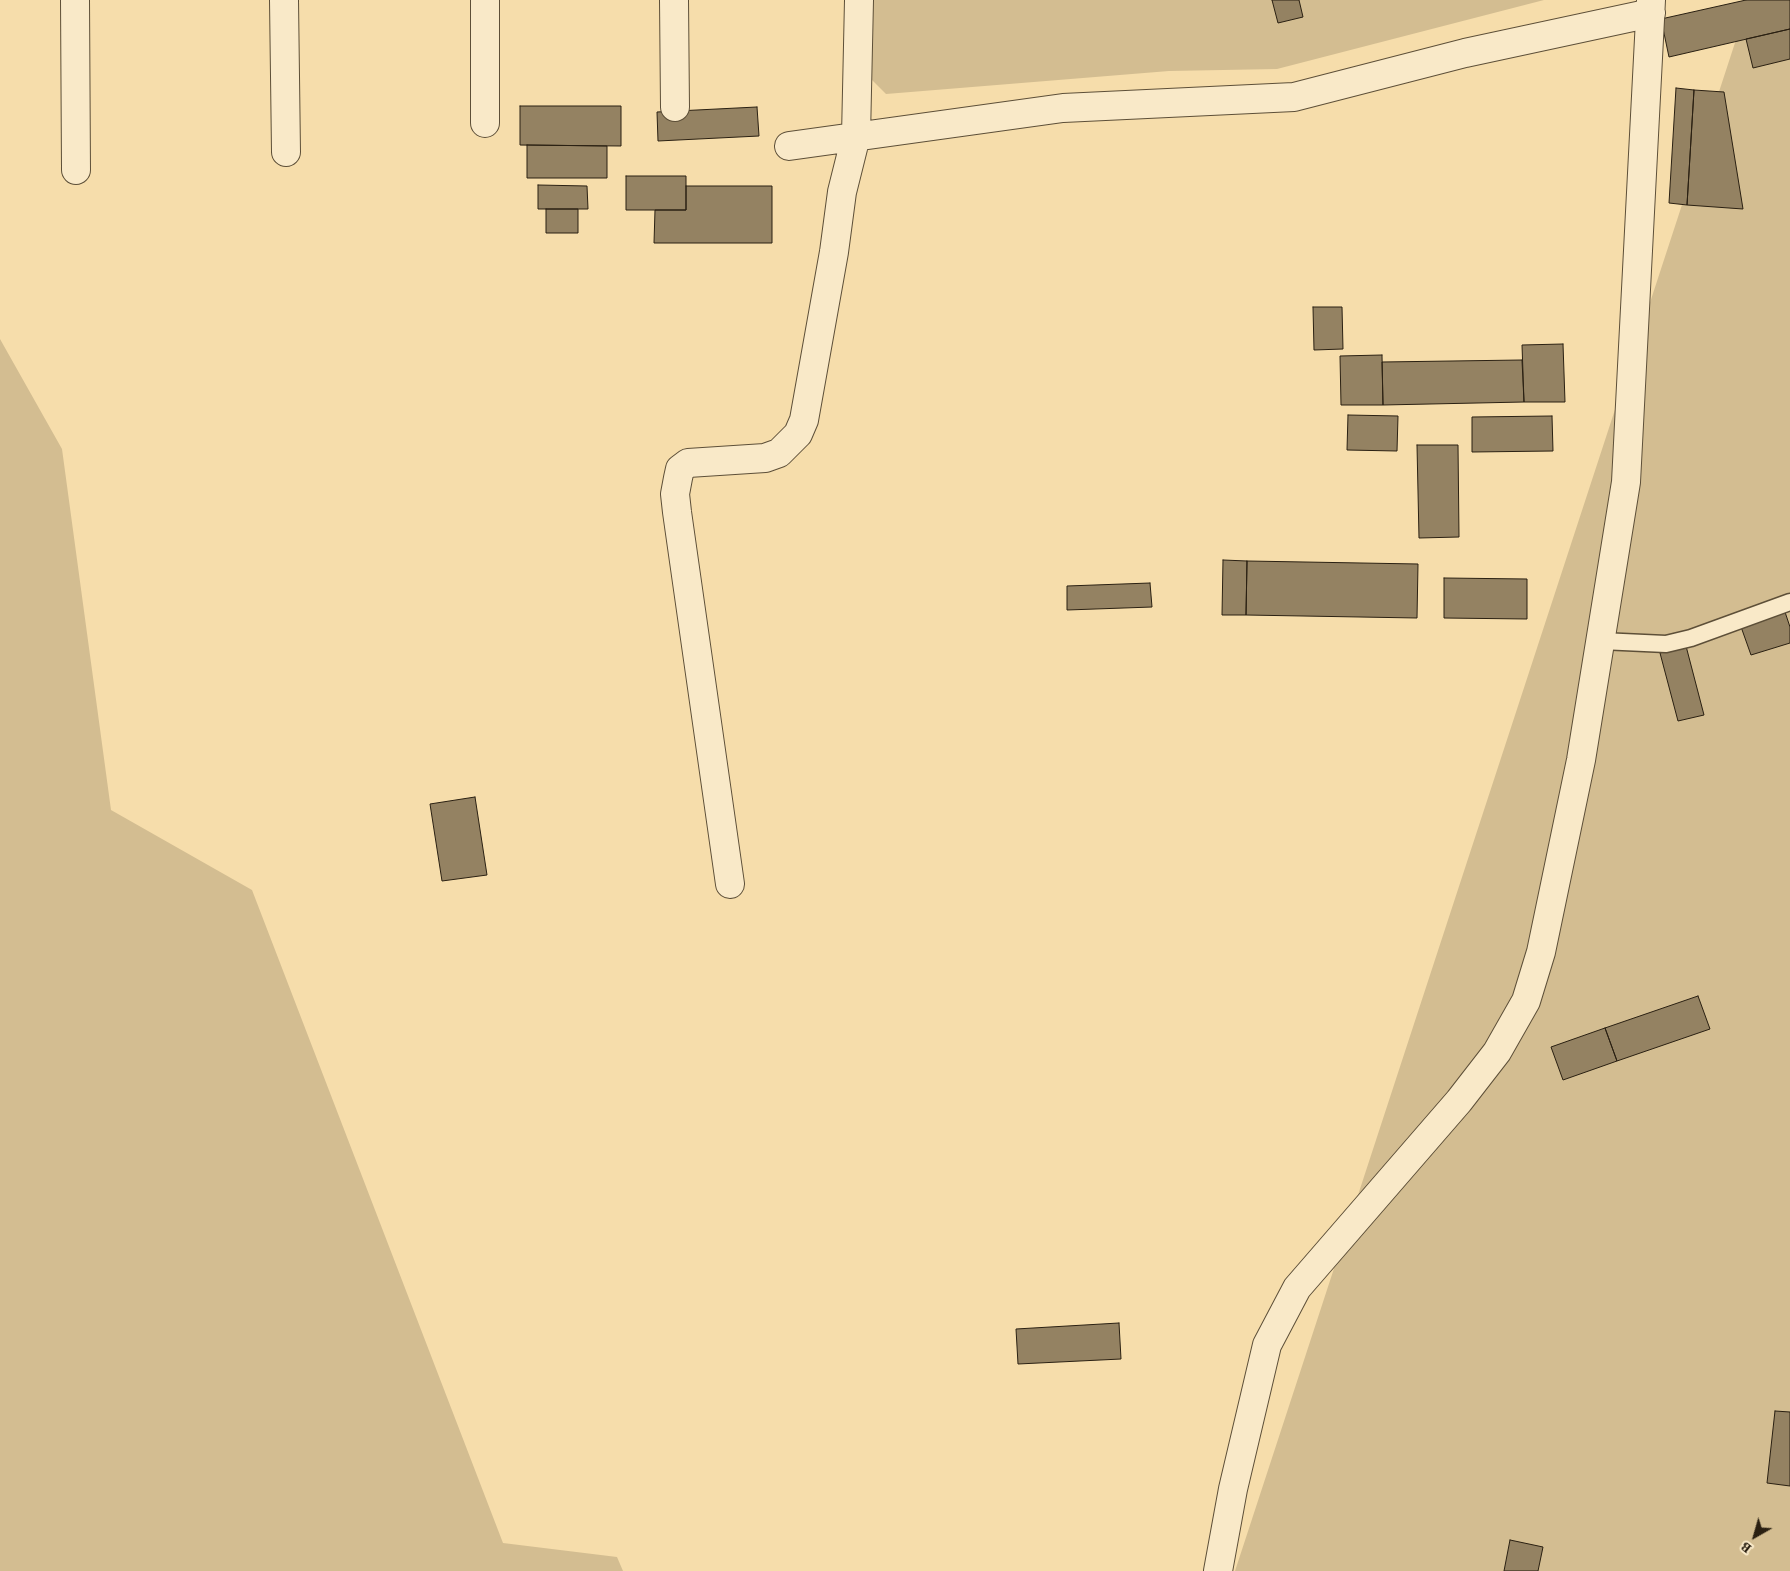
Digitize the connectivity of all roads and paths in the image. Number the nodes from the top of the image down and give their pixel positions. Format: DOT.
graph roads {
  1 [pos="75,0"];
  2 [pos="284,0"];
  3 [pos="485,0"];
  4 [pos="674,0"];
  5 [pos="859,0"];
  6 [pos="1651,6"];
  7 [pos="675,107"];
  8 [pos="485,123"];
  9 [pos="856,136"];
  10 [pos="789,146"];
  11 [pos="286,152"];
  12 [pos="76,170"];
  13 [pos="1790,602"];
  14 [pos="1601,641"];
  15 [pos="730,884"];
  16 [pos="1218,1571"];
  1 -- 12 [label="street"];
  2 -- 11 [label="street"];
  3 -- 8 [label="street"];
  4 -- 7 [label="street"];
  5 -- 9 [label="street"];
  6 -- 9 [label="street"];
  6 -- 14 [label="street"];
  9 -- 10 [label="street"];
  9 -- 15 [label="street"];
  13 -- 14 [label="lane"];
  14 -- 16 [label="street"];
}
